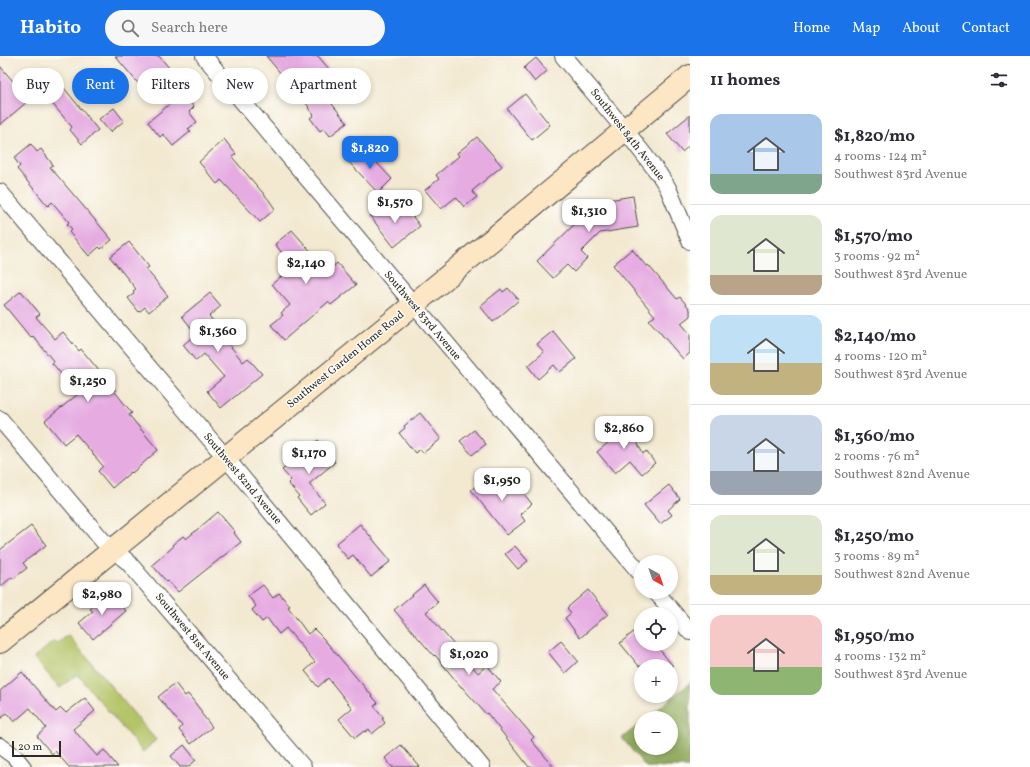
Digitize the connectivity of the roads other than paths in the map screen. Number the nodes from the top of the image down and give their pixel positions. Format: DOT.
graph roads {
  1 [pos="204,56"];
  2 [pos="563,56"];
  3 [pos="690,76"];
  4 [pos="625,130"];
  5 [pos="0,192"];
  6 [pos="690,242"];
  7 [pos="413,305"];
  8 [pos="0,419"];
  9 [pos="226,458"];
  10 [pos="114,550"];
  11 [pos="634,566"];
  12 [pos="662,599"];
  13 [pos="690,632"];
  14 [pos="0,642"];
  15 [pos="0,746"];
  16 [pos="24,767"];
  17 [pos="303,767"];
  18 [pos="482,767"];
  1 -- 7 [label="street, Southwest 83rd Avenue"];
  2 -- 4 [label="street, Southwest 84th Avenue"];
  3 -- 4 [label="main road, Southwest Garden Home Road"];
  4 -- 6 [label="street, Southwest 84th Avenue"];
  4 -- 7 [label="main road, Southwest Garden Home Road"];
  5 -- 9 [label="street, Southwest 82nd Avenue"];
  7 -- 9 [label="main road, Southwest Garden Home Road"];
  7 -- 11 [label="street, Southwest 83rd Avenue"];
  8 -- 10 [label="street, Southwest 81st Avenue"];
  9 -- 10 [label="main road, Southwest Garden Home Road"];
  9 -- 18 [label="street, Southwest 82nd Avenue"];
  10 -- 14 [label="main road, Southwest Garden Home Road"];
  10 -- 17 [label="street, Southwest 81st Avenue"];
  12 -- 13 [label="street"];
  15 -- 16 [label="street"];
}
